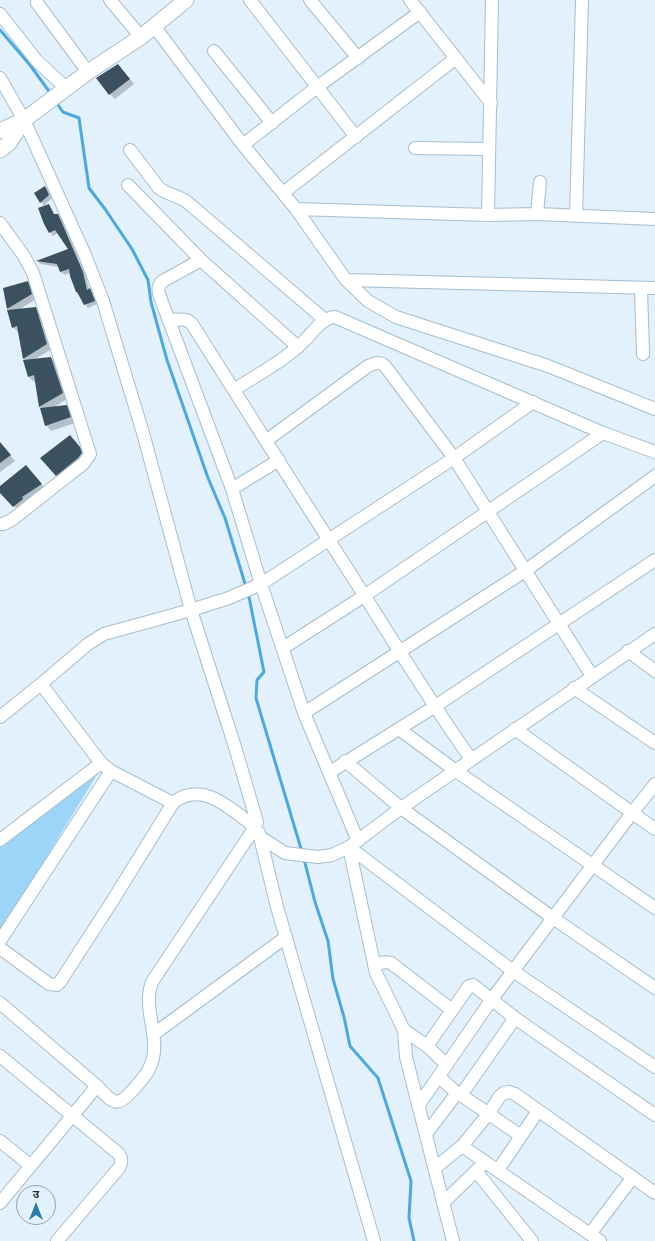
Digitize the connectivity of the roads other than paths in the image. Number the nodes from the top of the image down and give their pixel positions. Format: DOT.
graph roads {
  1 [pos="110,0"];
  2 [pos="186,0"];
  3 [pos="250,0"];
  4 [pos="310,0"];
  5 [pos="410,0"];
  6 [pos="492,0"];
  7 [pos="582,0"];
  8 [pos="37,3"];
  9 [pos="420,12"];
  10 [pos="0,14"];
  11 [pos="154,26"];
  12 [pos="140,37"];
  13 [pos="214,51"];
  14 [pos="358,58"];
  15 [pos="456,58"];
  16 [pos="88,72"];
  17 [pos="0,78"];
  18 [pos="317,87"];
  19 [pos="64,90"];
  20 [pos="491,103"];
  21 [pos="24,120"];
  22 [pos="272,123"];
  23 [pos="0,130"];
  24 [pos="356,137"];
  25 [pos="243,145"];
  26 [pos="415,148"];
  27 [pos="490,149"];
  28 [pos="0,150"];
  29 [pos="130,150"];
  30 [pos="540,182"];
  31 [pos="128,185"];
  32 [pos="283,193"];
  33 [pos="296,209"];
  34 [pos="536,214"];
  35 [pos="488,215"];
  36 [pos="576,216"];
  37 [pos="655,219"];
  38 [pos="0,223"];
  39 [pos="201,260"];
  40 [pos="346,280"];
  41 [pos="641,288"];
  42 [pos="655,288"];
  43 [pos="168,320"];
  44 [pos="325,320"];
  45 [pos="298,347"];
  46 [pos="643,354"];
  47 [pos="234,390"];
  48 [pos="533,402"];
  49 [pos="655,409"];
  50 [pos="603,433"];
  51 [pos="267,440"];
  52 [pos="655,452"];
  53 [pos="454,458"];
  54 [pos="279,460"];
  55 [pos="655,476"];
  56 [pos="232,489"];
  57 [pos="488,511"];
  58 [pos="0,524"];
  59 [pos="328,540"];
  60 [pos="655,560"];
  61 [pos="525,571"];
  62 [pos="256,587"];
  63 [pos="364,596"];
  64 [pos="191,610"];
  65 [pos="559,624"];
  66 [pos="655,634"];
  67 [pos="283,648"];
  68 [pos="399,651"];
  69 [pos="628,651"];
  70 [pos="655,671"];
  71 [pos="592,676"];
  72 [pos="41,684"];
  73 [pos="574,688"];
  74 [pos="434,707"];
  75 [pos="304,713"];
  76 [pos="0,716"];
  77 [pos="399,729"];
  78 [pos="515,729"];
  79 [pos="655,743"];
  80 [pos="471,760"];
  81 [pos="345,761"];
  82 [pos="106,767"];
  83 [pos="456,771"];
  84 [pos="330,772"];
  85 [pos="655,784"];
  86 [pos="173,803"];
  87 [pos="401,808"];
  88 [pos="632,813"];
  89 [pos="257,829"];
  90 [pos="655,829"];
  91 [pos="0,840"];
  92 [pos="353,844"];
  93 [pos="593,864"];
  94 [pos="655,908"];
  95 [pos="553,918"];
  96 [pos="286,937"];
  97 [pos="0,941"];
  98 [pos="0,948"];
  99 [pos="374,965"];
  100 [pos="513,971"];
  101 [pos="655,988"];
  102 [pos="492,999"];
  103 [pos="0,1003"];
  104 [pos="452,1010"];
  105 [pos="515,1018"];
  106 [pos="404,1030"];
  107 [pos="154,1034"];
  108 [pos="427,1046"];
  109 [pos="0,1056"];
  110 [pos="447,1065"];
  111 [pos="655,1067"];
  112 [pos="438,1077"];
  113 [pos="97,1086"];
  114 [pos="459,1094"];
  115 [pos="418,1106"];
  116 [pos="538,1111"];
  117 [pos="489,1113"];
  118 [pos="72,1114"];
  119 [pos="655,1115"];
  120 [pos="426,1134"];
  121 [pos="521,1136"];
  122 [pos="0,1141"];
  123 [pos="462,1146"];
  124 [pos="486,1162"];
  125 [pos="31,1166"];
  126 [pos="435,1168"];
  127 [pos="498,1170"];
  128 [pos="476,1171"];
  129 [pos="633,1177"];
  130 [pos="655,1193"];
  131 [pos="0,1203"];
  132 [pos="443,1203"];
  133 [pos="595,1238"];
  134 [pos="57,1241"];
  135 [pos="374,1241"];
  136 [pos="454,1241"];
  137 [pos="532,1241"];
  1 -- 12 [label="street"];
  2 -- 11 [label="street"];
  3 -- 18 [label="street"];
  4 -- 14 [label="street"];
  5 -- 9 [label="street"];
  6 -- 20 [label="street"];
  7 -- 36 [label="street"];
  8 -- 16 [label="street"];
  9 -- 14 [label="street"];
  9 -- 15 [label="street"];
  10 -- 19 [label="street"];
  11 -- 12 [label="street"];
  11 -- 25 [label="street"];
  12 -- 16 [label="street"];
  13 -- 22 [label="street"];
  14 -- 18 [label="street"];
  15 -- 20 [label="street"];
  15 -- 24 [label="street"];
  16 -- 19 [label="street"];
  17 -- 21 [label="street"];
  18 -- 22 [label="street"];
  18 -- 24 [label="street"];
  19 -- 21 [label="street"];
  20 -- 27 [label="street"];
  21 -- 23 [label="street"];
  21 -- 28 [label="street"];
  21 -- 64 [label="street"];
  22 -- 25 [label="street"];
  24 -- 32 [label="street"];
  25 -- 32 [label="street"];
  26 -- 27 [label="street"];
  27 -- 35 [label="street"];
  29 -- 44 [label="street"];
  30 -- 34 [label="street"];
  31 -- 39 [label="street"];
  32 -- 33 [label="street"];
  33 -- 35 [label="street"];
  33 -- 40 [label="street"];
  34 -- 35 [label="street"];
  34 -- 36 [label="street"];
  36 -- 37 [label="street"];
  38 -- 58 [label="street"];
  39 -- 43 [label="street"];
  39 -- 45 [label="street"];
  40 -- 41 [label="street"];
  40 -- 49 [label="street"];
  41 -- 42 [label="street"];
  41 -- 46 [label="street"];
  43 -- 47 [label="street"];
  43 -- 56 [label="street"];
  44 -- 45 [label="street"];
  44 -- 48 [label="street"];
  45 -- 47 [label="street"];
  47 -- 51 [label="street"];
  48 -- 50 [label="street"];
  48 -- 53 [label="street"];
  50 -- 52 [label="street"];
  50 -- 57 [label="street"];
  51 -- 53 [label="street"];
  51 -- 54 [label="street"];
  53 -- 57 [label="street"];
  53 -- 59 [label="street"];
  54 -- 56 [label="street"];
  54 -- 59 [label="street"];
  55 -- 61 [label="street"];
  56 -- 62 [label="street"];
  57 -- 61 [label="street"];
  57 -- 63 [label="street"];
  59 -- 62 [label="street"];
  59 -- 63 [label="street"];
  60 -- 65 [label="street"];
  61 -- 65 [label="street"];
  61 -- 68 [label="street"];
  62 -- 64 [label="street"];
  62 -- 67 [label="street"];
  63 -- 67 [label="street"];
  63 -- 68 [label="street"];
  64 -- 72 [label="street"];
  64 -- 89 [label="street"];
  65 -- 71 [label="street"];
  65 -- 74 [label="street"];
  66 -- 69 [label="street"];
  67 -- 75 [label="street"];
  68 -- 74 [label="street"];
  68 -- 75 [label="street"];
  69 -- 70 [label="street"];
  69 -- 71 [label="street"];
  71 -- 73 [label="street"];
  72 -- 76 [label="street"];
  72 -- 82 [label="street"];
  73 -- 78 [label="street"];
  73 -- 79 [label="street"];
  74 -- 77 [label="street"];
  74 -- 80 [label="street"];
  75 -- 84 [label="street"];
  77 -- 81 [label="street"];
  77 -- 83 [label="street"];
  78 -- 80 [label="street"];
  78 -- 88 [label="street"];
  80 -- 83 [label="street"];
  81 -- 84 [label="street"];
  81 -- 87 [label="street"];
  82 -- 86 [label="street"];
  82 -- 91 [label="street"];
  82 -- 97 [label="street"];
  83 -- 87 [label="street"];
  83 -- 93 [label="street"];
  84 -- 92 [label="street"];
  85 -- 88 [label="street"];
  86 -- 89 [label="street"];
  86 -- 98 [label="street"];
  87 -- 92 [label="street"];
  87 -- 95 [label="street"];
  88 -- 90 [label="street"];
  88 -- 93 [label="street"];
  89 -- 92 [label="street"];
  89 -- 96 [label="street"];
  89 -- 107 [label="street"];
  92 -- 99 [label="street"];
  92 -- 100 [label="street"];
  93 -- 94 [label="street"];
  93 -- 95 [label="street"];
  95 -- 100 [label="street"];
  95 -- 101 [label="street"];
  96 -- 107 [label="street"];
  96 -- 135 [label="street"];
  99 -- 104 [label="street"];
  99 -- 106 [label="street"];
  100 -- 102 [label="street"];
  100 -- 111 [label="street"];
  102 -- 104 [label="street"];
  102 -- 105 [label="street"];
  102 -- 110 [label="street"];
  103 -- 113 [label="street"];
  104 -- 108 [label="street"];
  105 -- 114 [label="street"];
  105 -- 119 [label="street"];
  106 -- 108 [label="street"];
  106 -- 115 [label="street"];
  107 -- 113 [label="street"];
  108 -- 110 [label="street"];
  109 -- 118 [label="street"];
  110 -- 112 [label="street"];
  112 -- 114 [label="street"];
  112 -- 115 [label="street"];
  113 -- 118 [label="street"];
  114 -- 117 [label="street"];
  114 -- 120 [label="street"];
  115 -- 120 [label="street"];
  116 -- 117 [label="street"];
  116 -- 121 [label="street"];
  116 -- 129 [label="street"];
  117 -- 121 [label="street"];
  117 -- 123 [label="street"];
  118 -- 125 [label="street"];
  118 -- 134 [label="street"];
  120 -- 126 [label="street"];
  121 -- 127 [label="street"];
  122 -- 125 [label="street"];
  123 -- 124 [label="street"];
  123 -- 126 [label="street"];
  124 -- 127 [label="street"];
  124 -- 128 [label="street"];
  125 -- 131 [label="street"];
  126 -- 132 [label="street"];
  127 -- 133 [label="street"];
  128 -- 132 [label="street"];
  128 -- 137 [label="street"];
  129 -- 130 [label="street"];
  129 -- 133 [label="street"];
  132 -- 136 [label="street"];
}
